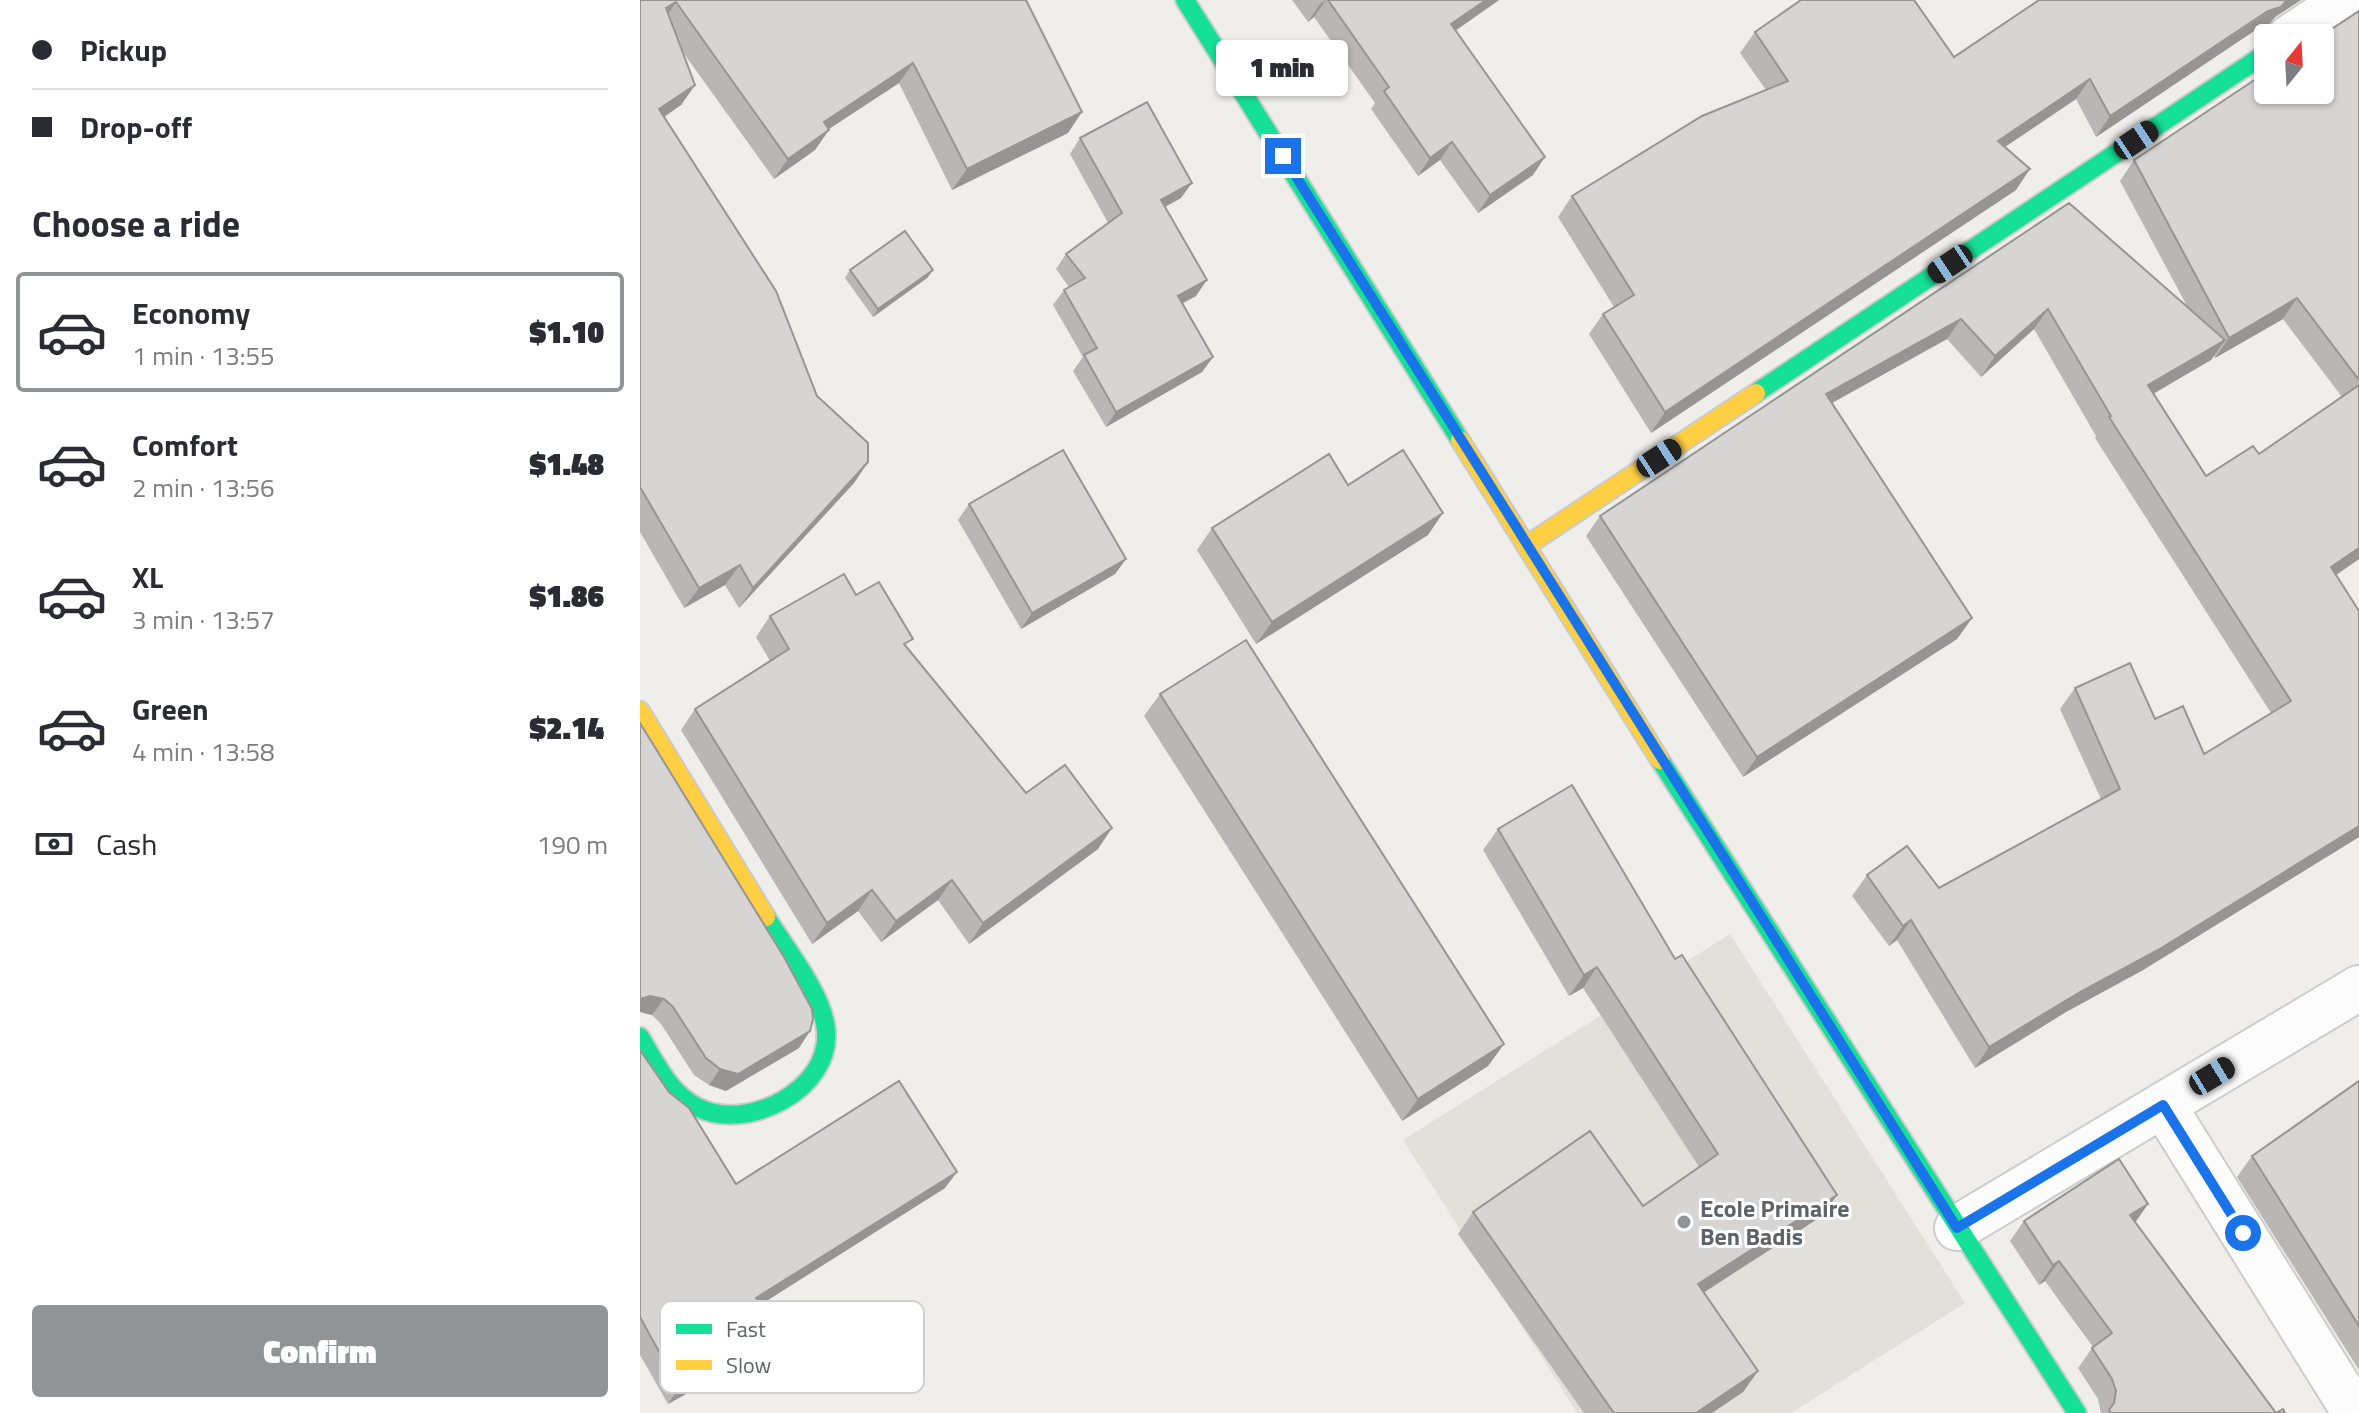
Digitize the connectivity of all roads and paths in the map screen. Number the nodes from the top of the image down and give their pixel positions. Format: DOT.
graph roads {
  1 [pos="1185,0"];
  2 [pos="2346,0"];
  3 [pos="2310,24"];
  4 [pos="2254,61"];
  5 [pos="1526,546"];
  6 [pos="640,711"];
  7 [pos="2359,988"];
  8 [pos="640,1037"];
  9 [pos="2163,1105"];
  10 [pos="1957,1228"];
  11 [pos="2077,1413"];
  12 [pos="2355,1413"];
  1 -- 5 [label="street"];
  2 -- 3 [label="street"];
  4 -- 5 [label="street"];
  5 -- 10 [label="street"];
  6 -- 8 [label="street"];
  7 -- 9 [label="street"];
  9 -- 10 [label="street"];
  9 -- 12 [label="street"];
  10 -- 11 [label="street"];
}
